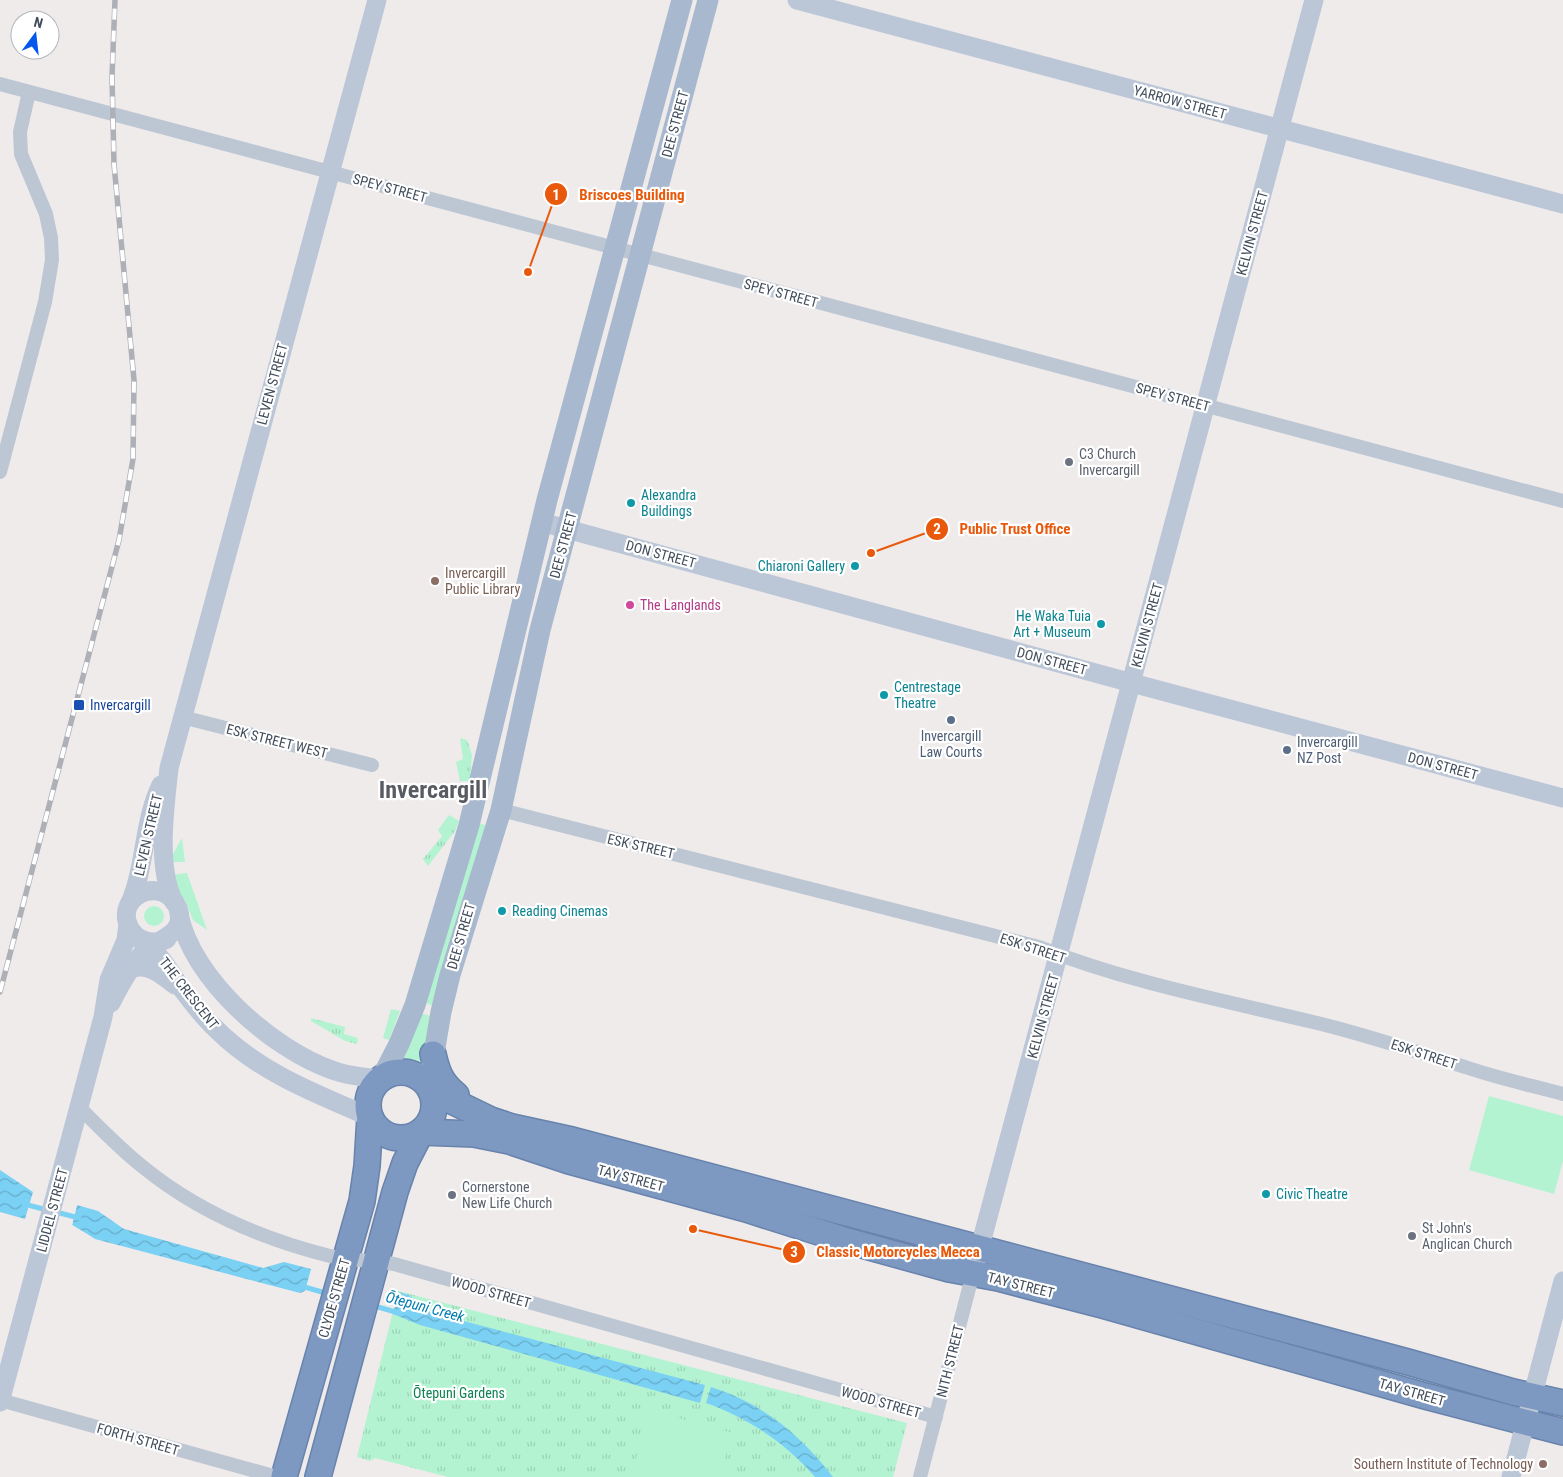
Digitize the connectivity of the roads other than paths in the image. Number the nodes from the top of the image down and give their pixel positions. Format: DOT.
graph roads {
  1 [pos="377,0"];
  2 [pos="682,0"];
  3 [pos="708,0"];
  4 [pos="797,0"];
  5 [pos="1314,0"];
  6 [pos="0,84"];
  7 [pos="29,92"];
  8 [pos="1280,129"];
  9 [pos="330,172"];
  10 [pos="1563,204"];
  11 [pos="615,248"];
  12 [pos="640,254"];
  13 [pos="1206,406"];
  14 [pos="0,472"];
  15 [pos="1563,501"];
  16 [pos="541,522"];
  17 [pos="568,528"];
  18 [pos="1132,683"];
  19 [pos="182,717"];
  20 [pos="372,765"];
  21 [pos="169,768"];
  22 [pos="1563,798"];
  23 [pos="501,810"];
  24 [pos="130,903"];
  25 [pos="177,908"];
  26 [pos="128,924"];
  27 [pos="153,942"];
  28 [pos="1059,955"];
  29 [pos="131,969"];
  30 [pos="187,996"];
  31 [pos="103,1017"];
  32 [pos="433,1054"];
  33 [pos="381,1079"];
  34 [pos="431,1091"];
  35 [pos="1563,1094"];
  36 [pos="79,1107"];
  37 [pos="370,1117"];
  38 [pos="421,1132"];
  39 [pos="570,1150"];
  40 [pos="401,1174"];
  41 [pos="980,1249"];
  42 [pos="974,1273"];
  43 [pos="340,1278"];
  44 [pos="1563,1281"];
  45 [pos="370,1284"];
  46 [pos="1532,1396"];
  47 [pos="0,1401"];
  48 [pos="1563,1403"];
  49 [pos="936,1417"];
  50 [pos="1526,1423"];
  51 [pos="1563,1432"];
  52 [pos="276,1477"];
  53 [pos="284,1477"];
  54 [pos="318,1477"];
  55 [pos="920,1477"];
  56 [pos="1511,1477"];
  1 -- 9 [label="street, LEVEN STREET"];
  2 -- 11 [label="main road, DEE STREET"];
  3 -- 12 [label="main road, DEE STREET"];
  4 -- 8 [label="street, YARROW STREET"];
  5 -- 8 [label="street, KELVIN STREET"];
  6 -- 7 [label="street, SPEY STREET"];
  7 -- 9 [label="street, SPEY STREET"];
  7 -- 14 [label="street"];
  8 -- 10 [label="street, YARROW STREET"];
  8 -- 13 [label="street, KELVIN STREET"];
  9 -- 11 [label="street, SPEY STREET"];
  9 -- 19 [label="street, LEVEN STREET"];
  11 -- 12 [label="street, SPEY STREET"];
  11 -- 16 [label="main road, DEE STREET"];
  12 -- 13 [label="street, SPEY STREET"];
  12 -- 17 [label="main road, DEE STREET"];
  13 -- 15 [label="street, SPEY STREET"];
  13 -- 18 [label="street, KELVIN STREET"];
  16 -- 17 [label="street, DON STREET"];
  16 -- 33 [label="main road, DEE STREET"];
  17 -- 18 [label="street, DON STREET"];
  17 -- 23 [label="main road, DEE STREET"];
  18 -- 22 [label="street, DON STREET"];
  18 -- 28 [label="street, KELVIN STREET"];
  19 -- 20 [label="street, ESK STREET WEST"];
  19 -- 21 [label="street, LEVEN STREET"];
  21 -- 24 [label="street, LEVEN STREET"];
  21 -- 25 [label="street, LEVEN STREET"];
  23 -- 28 [label="street, ESK STREET"];
  23 -- 32 [label="main road, DEE STREET"];
  24 -- 25 [label="street"];
  24 -- 26 [label="street"];
  25 -- 27 [label="street"];
  25 -- 33 [label="street, THE CRESCENT"];
  26 -- 27 [label="street"];
  26 -- 31 [label="street, LIDDEL STREET"];
  27 -- 29 [label="street, LIDDEL STREET"];
  27 -- 30 [label="street, THE CRESCENT"];
  28 -- 35 [label="street, ESK STREET"];
  28 -- 41 [label="street, KELVIN STREET"];
  29 -- 30 [label="street"];
  29 -- 31 [label="street, LIDDEL STREET"];
  30 -- 37 [label="street, THE CRESCENT"];
  31 -- 36 [label="street, LIDDEL STREET"];
  32 -- 34 [label="main road, DEE STREET"];
  32 -- 39 [label="highway"];
  33 -- 34 [label="highway"];
  33 -- 37 [label="highway"];
  34 -- 38 [label="highway"];
  34 -- 39 [label="highway, TAY STREET"];
  36 -- 43 [label="street, WOOD STREET"];
  36 -- 47 [label="street, LIDDEL STREET"];
  37 -- 38 [label="highway"];
  37 -- 43 [label="highway, CLYDE STREET"];
  38 -- 39 [label="highway, TAY STREET"];
  38 -- 40 [label="highway"];
  39 -- 40 [label="highway"];
  39 -- 41 [label="highway, TAY STREET"];
  39 -- 42 [label="highway, TAY STREET"];
  40 -- 45 [label="highway"];
  41 -- 42 [label="street, KELVIN STREET"];
  41 -- 46 [label="highway, TAY STREET"];
  42 -- 49 [label="street, NITH STREET"];
  42 -- 50 [label="highway, TAY STREET"];
  43 -- 45 [label="street, WOOD STREET"];
  43 -- 53 [label="highway, CLYDE STREET"];
  44 -- 46 [label="street"];
  45 -- 49 [label="street, WOOD STREET"];
  45 -- 54 [label="highway"];
  46 -- 48 [label="highway, TAY STREET"];
  46 -- 50 [label="street"];
  47 -- 52 [label="street, FORTH STREET"];
  49 -- 55 [label="street, NITH STREET"];
  50 -- 51 [label="highway, TAY STREET"];
  50 -- 56 [label="street"];
}
